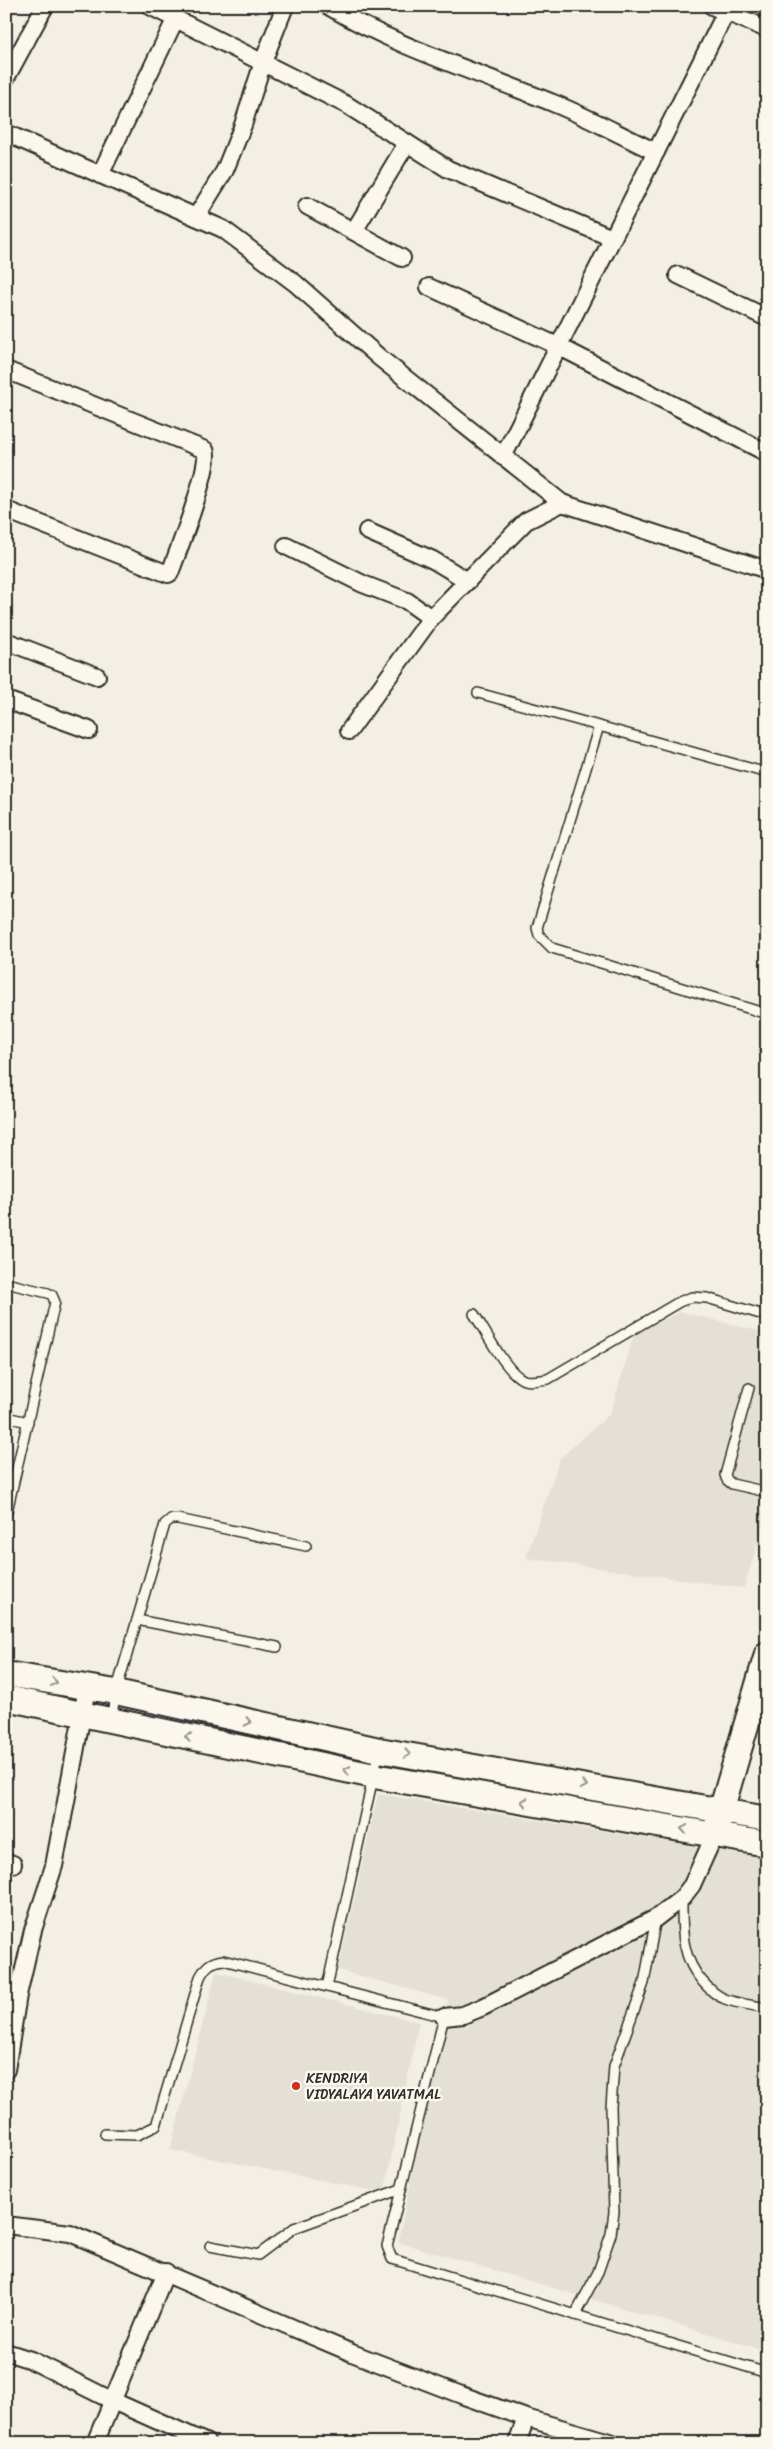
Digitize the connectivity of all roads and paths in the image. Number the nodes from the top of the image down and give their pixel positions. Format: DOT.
graph roads {
  1 [pos="45,6"];
  2 [pos="150,6"];
  3 [pos="285,6"];
  4 [pos="328,6"];
  5 [pos="719,9"];
  6 [pos="176,18"];
  7 [pos="767,30"];
  8 [pos="263,62"];
  9 [pos="6,78"];
  10 [pos="6,133"];
  11 [pos="407,143"];
  12 [pos="656,152"];
  13 [pos="100,175"];
  14 [pos="307,206"];
  15 [pos="196,217"];
  16 [pos="354,231"];
  17 [pos="612,238"];
  18 [pos="402,258"];
  19 [pos="678,275"];
  20 [pos="429,287"];
  21 [pos="767,318"];
  22 [pos="560,347"];
  23 [pos="6,370"];
  24 [pos="767,453"];
  25 [pos="503,457"];
  26 [pos="562,503"];
  27 [pos="6,510"];
  28 [pos="367,531"];
  29 [pos="286,546"];
  30 [pos="767,570"];
  31 [pos="468,581"];
  32 [pos="431,618"];
  33 [pos="6,641"];
  34 [pos="97,676"];
  35 [pos="478,693"];
  36 [pos="6,700"];
  37 [pos="599,726"];
  38 [pos="89,730"];
  39 [pos="349,731"];
  40 [pos="767,773"];
  41 [pos="767,1014"];
  42 [pos="6,1283"];
  43 [pos="474,1314"];
  44 [pos="767,1316"];
  45 [pos="749,1388"];
  46 [pos="6,1417"];
  47 [pos="28,1422"];
  48 [pos="767,1492"];
  49 [pos="6,1516"];
  50 [pos="306,1546"];
  51 [pos="136,1620"];
  52 [pos="277,1647"];
  53 [pos="767,1654"];
  54 [pos="6,1674"];
  55 [pos="87,1688"];
  56 [pos="116,1692"];
  57 [pos="6,1698"];
  58 [pos="81,1715"];
  59 [pos="111,1721"];
  60 [pos="379,1750"];
  61 [pos="374,1776"];
  62 [pos="722,1810"];
  63 [pos="767,1819"];
  64 [pos="715,1834"];
  65 [pos="767,1844"];
  66 [pos="682,1898"];
  67 [pos="656,1918"];
  68 [pos="327,1987"];
  69 [pos="767,2008"];
  70 [pos="444,2018"];
  71 [pos="6,2070"];
  72 [pos="106,2134"];
  73 [pos="401,2189"];
  74 [pos="6,2225"];
  75 [pos="210,2246"];
  76 [pos="166,2272"];
  77 [pos="575,2315"];
  78 [pos="6,2352"];
  79 [pos="767,2373"];
  80 [pos="113,2401"];
  81 [pos="526,2418"];
  82 [pos="95,2443"];
  83 [pos="207,2443"];
  84 [pos="517,2443"];
  85 [pos="613,2443"];
  1 -- 9 [label="street"];
  2 -- 6 [label="street"];
  3 -- 8 [label="street"];
  4 -- 12 [label="street"];
  5 -- 7 [label="street"];
  5 -- 12 [label="street"];
  6 -- 8 [label="street"];
  6 -- 13 [label="street"];
  8 -- 11 [label="street"];
  8 -- 15 [label="street"];
  10 -- 13 [label="street"];
  11 -- 16 [label="street"];
  11 -- 17 [label="street"];
  12 -- 17 [label="street"];
  13 -- 15 [label="street"];
  14 -- 16 [label="street"];
  15 -- 25 [label="street"];
  16 -- 18 [label="street"];
  17 -- 22 [label="street"];
  19 -- 21 [label="street"];
  20 -- 22 [label="street"];
  22 -- 24 [label="street"];
  22 -- 25 [label="street"];
  23 -- 27 [label="street"];
  25 -- 26 [label="street"];
  26 -- 30 [label="street"];
  26 -- 31 [label="street"];
  28 -- 31 [label="street"];
  29 -- 32 [label="street"];
  31 -- 32 [label="street"];
  32 -- 39 [label="street"];
  33 -- 34 [label="street"];
  35 -- 37 [label="lane"];
  36 -- 38 [label="street"];
  37 -- 40 [label="lane"];
  37 -- 41 [label="lane"];
  42 -- 47 [label="lane"];
  43 -- 44 [label="lane"];
  45 -- 48 [label="lane"];
  46 -- 47 [label="lane"];
  47 -- 49 [label="lane"];
  50 -- 51 [label="lane"];
  51 -- 52 [label="lane"];
  51 -- 56 [label="lane"];
  53 -- 62 [label="street"];
  54 -- 55 [label="street, one-way"];
  55 -- 56 [label="street"];
  55 -- 58 [label="street"];
  56 -- 59 [label="lane"];
  56 -- 60 [label="street, one-way"];
  57 -- 58 [label="street"];
  58 -- 59 [label="street"];
  58 -- 71 [label="street"];
  61 -- 59 [label="street, one-way"];
  60 -- 61 [label="lane"];
  60 -- 62 [label="street, one-way"];
  64 -- 61 [label="street, one-way"];
  61 -- 68 [label="lane"];
  62 -- 63 [label="street"];
  62 -- 64 [label="street"];
  64 -- 65 [label="street"];
  64 -- 66 [label="street"];
  66 -- 67 [label="street"];
  66 -- 69 [label="lane"];
  67 -- 70 [label="street"];
  67 -- 77 [label="lane"];
  68 -- 70 [label="lane"];
  68 -- 72 [label="lane"];
  70 -- 73 [label="lane"];
  73 -- 75 [label="lane"];
  73 -- 77 [label="lane"];
  74 -- 76 [label="street"];
  76 -- 80 [label="street"];
  76 -- 81 [label="street"];
  77 -- 79 [label="lane"];
  78 -- 80 [label="street"];
  80 -- 82 [label="street"];
  80 -- 83 [label="street"];
  81 -- 84 [label="street"];
  81 -- 85 [label="street"];
}
